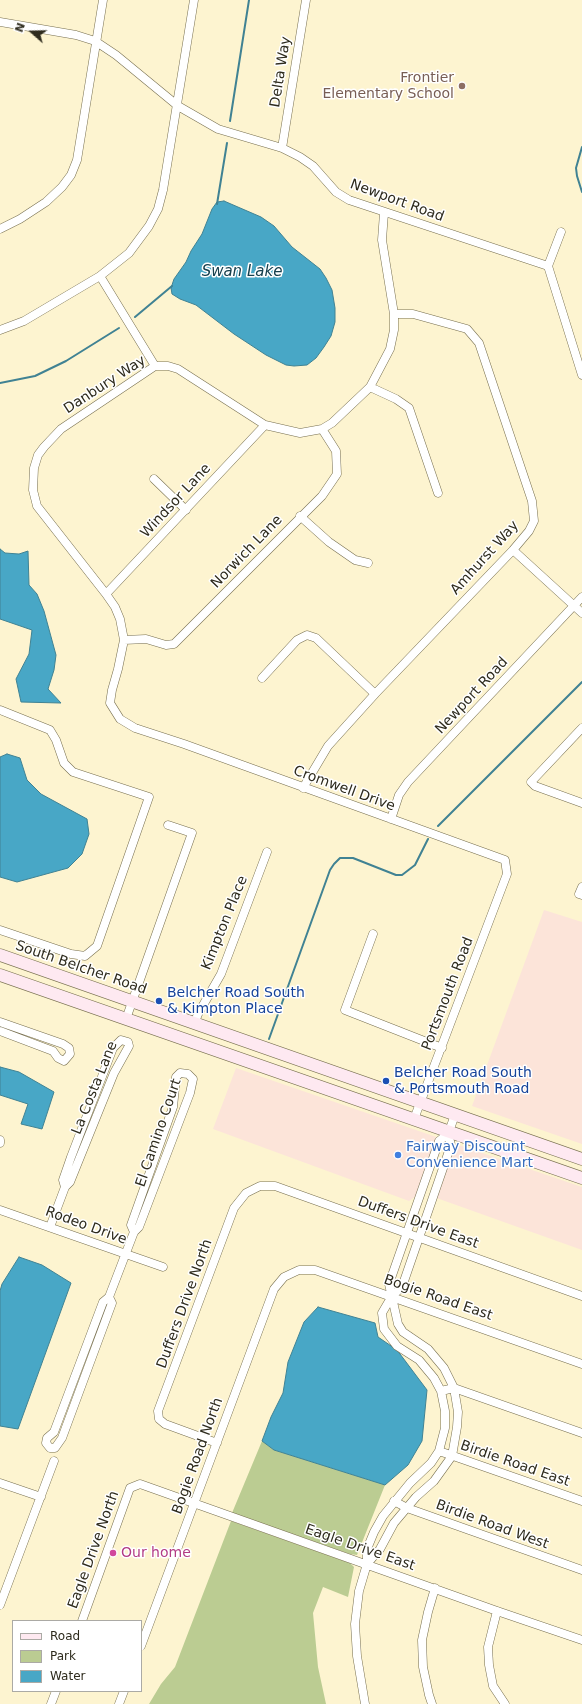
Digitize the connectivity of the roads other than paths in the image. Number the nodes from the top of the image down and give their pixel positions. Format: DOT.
graph roads {
  1 [pos="103,0"];
  2 [pos="194,0"];
  3 [pos="306,0"];
  4 [pos="0,22"];
  5 [pos="95,41"];
  6 [pos="178,106"];
  7 [pos="282,148"];
  8 [pos="384,213"];
  9 [pos="0,229"];
  10 [pos="560,232"];
  11 [pos="548,266"];
  12 [pos="100,276"];
  13 [pos="394,314"];
  14 [pos="0,330"];
  15 [pos="155,366"];
  16 [pos="582,375"];
  17 [pos="370,387"];
  18 [pos="265,425"];
  19 [pos="322,429"];
  20 [pos="154,479"];
  21 [pos="438,493"];
  22 [pos="186,510"];
  23 [pos="300,516"];
  24 [pos="513,550"];
  25 [pos="368,564"];
  26 [pos="106,594"];
  27 [pos="582,597"];
  28 [pos="574,606"];
  29 [pos="582,613"];
  30 [pos="124,640"];
  31 [pos="262,678"];
  32 [pos="375,694"];
  33 [pos="0,710"];
  34 [pos="135,728"];
  35 [pos="582,728"];
  36 [pos="303,788"];
  37 [pos="582,803"];
  38 [pos="391,819"];
  39 [pos="168,825"];
  40 [pos="266,852"];
  41 [pos="582,887"];
  42 [pos="582,895"];
  43 [pos="498,901"];
  44 [pos="0,930"];
  45 [pos="373,934"];
  46 [pos="0,955"];
  47 [pos="0,975"];
  48 [pos="132,1002"];
  49 [pos="126,1019"];
  50 [pos="0,1022"];
  51 [pos="194,1024"];
  52 [pos="0,1031"];
  53 [pos="442,1048"];
  54 [pos="421,1102"];
  55 [pos="455,1114"];
  56 [pos="414,1119"];
  57 [pos="449,1133"];
  58 [pos="582,1159"];
  59 [pos="429,1170"];
  60 [pos="441,1174"];
  61 [pos="582,1178"];
  62 [pos="65,1187"];
  63 [pos="246,1193"];
  64 [pos="0,1210"];
  65 [pos="50,1227"];
  66 [pos="134,1232"];
  67 [pos="407,1233"];
  68 [pos="420,1238"];
  69 [pos="126,1254"];
  70 [pos="163,1267"];
  71 [pos="284,1276"];
  72 [pos="392,1296"];
  73 [pos="582,1296"];
  74 [pos="109,1297"];
  75 [pos="582,1364"];
  76 [pos="454,1388"];
  77 [pos="441,1391"];
  78 [pos="582,1433"];
  79 [pos="217,1443"];
  80 [pos="439,1451"];
  81 [pos="452,1456"];
  82 [pos="54,1461"];
  83 [pos="0,1482"];
  84 [pos="130,1488"];
  85 [pos="41,1497"];
  86 [pos="394,1501"];
  87 [pos="582,1501"];
  88 [pos="194,1504"];
  89 [pos="407,1508"];
  90 [pos="367,1564"];
  91 [pos="582,1570"];
  92 [pos="435,1588"];
  93 [pos="0,1605"];
  94 [pos="497,1611"];
  95 [pos="82,1620"];
  96 [pos="582,1640"];
  97 [pos="142,1643"];
  98 [pos="56,1692"];
  99 [pos="124,1692"];
  100 [pos="51,1704"];
  101 [pos="119,1704"];
  102 [pos="364,1704"];
  103 [pos="432,1704"];
  104 [pos="505,1704"];
  1 -- 5 [label="street"];
  2 -- 6 [label="street"];
  3 -- 7 [label="street, Delta Way"];
  4 -- 5 [label="street, Newport Road"];
  5 -- 6 [label="street, Newport Road"];
  5 -- 9 [label="street"];
  6 -- 7 [label="street, Newport Road"];
  6 -- 12 [label="street"];
  7 -- 8 [label="street, Newport Road"];
  8 -- 11 [label="street, Newport Road"];
  8 -- 13 [label="street, Danbury Way"];
  10 -- 11 [label="street"];
  11 -- 16 [label="street"];
  12 -- 14 [label="street"];
  12 -- 15 [label="street"];
  13 -- 17 [label="street, Danbury Way"];
  13 -- 24 [label="street, Amhurst Way"];
  15 -- 18 [label="street, Danbury Way"];
  15 -- 26 [label="street, Danbury Way"];
  17 -- 19 [label="street, Danbury Way"];
  17 -- 21 [label="street"];
  18 -- 19 [label="street, Danbury Way"];
  18 -- 22 [label="street, Windsor Lane"];
  19 -- 23 [label="street, Norwich Lane"];
  20 -- 22 [label="street"];
  22 -- 26 [label="street, Windsor Lane"];
  23 -- 25 [label="street"];
  23 -- 30 [label="street, Norwich Lane"];
  24 -- 28 [label="street"];
  24 -- 32 [label="street, Amhurst Way"];
  26 -- 30 [label="street, Danbury Way"];
  27 -- 28 [label="street, Newport Road"];
  28 -- 29 [label="street"];
  28 -- 38 [label="street, Newport Road"];
  30 -- 34 [label="street, Danbury Way"];
  31 -- 32 [label="street"];
  32 -- 36 [label="street, Amhurst Way"];
  33 -- 44 [label="street"];
  34 -- 36 [label="street, Cromwell Drive"];
  35 -- 37 [label="street"];
  36 -- 38 [label="street, Cromwell Drive"];
  38 -- 43 [label="street, Cromwell Drive"];
  39 -- 48 [label="street"];
  40 -- 51 [label="street, Kimpton Place"];
  41 -- 42 [label="street"];
  43 -- 53 [label="street, Portsmouth Road"];
  45 -- 53 [label="street"];
  46 -- 48 [label="main road, South Belcher Road"];
  47 -- 49 [label="main road"];
  48 -- 49 [label="street"];
  48 -- 51 [label="main road, South Belcher Road"];
  49 -- 56 [label="main road"];
  50 -- 52 [label="street"];
  51 -- 54 [label="main road, South Belcher Road"];
  53 -- 54 [label="street, Portsmouth Road"];
  54 -- 55 [label="main road, South Belcher Road"];
  54 -- 56 [label="street, Portsmouth Road"];
  55 -- 57 [label="street"];
  55 -- 58 [label="main road, South Belcher Road"];
  56 -- 57 [label="main road"];
  57 -- 59 [label="street"];
  57 -- 60 [label="street"];
  57 -- 61 [label="main road"];
  59 -- 60 [label="street"];
  59 -- 67 [label="street"];
  60 -- 68 [label="street"];
  62 -- 62 [label="street, La Costa Lane"];
  62 -- 65 [label="street, La Costa Lane"];
  63 -- 67 [label="street, Duffers Drive East"];
  63 -- 79 [label="street, Duffers Drive North"];
  64 -- 65 [label="street, Rodeo Drive"];
  65 -- 69 [label="street, Rodeo Drive"];
  66 -- 66 [label="street, El Camino Court"];
  66 -- 69 [label="street, El Camino Court"];
  67 -- 68 [label="street, Duffers Drive East"];
  67 -- 72 [label="street"];
  68 -- 72 [label="street"];
  68 -- 73 [label="street, Duffers Drive East"];
  69 -- 70 [label="street, Rodeo Drive"];
  69 -- 74 [label="street, El Camino Court"];
  71 -- 72 [label="street, Bogie Road East"];
  71 -- 79 [label="street, Bogie Road North"];
  72 -- 75 [label="street, Bogie Road East"];
  72 -- 76 [label="street"];
  72 -- 77 [label="street"];
  74 -- 74 [label="street, El Camino Court"];
  76 -- 77 [label="street"];
  76 -- 78 [label="street"];
  76 -- 81 [label="street"];
  77 -- 80 [label="street"];
  79 -- 88 [label="street, Bogie Road North"];
  80 -- 81 [label="street, Birdie Road East"];
  80 -- 86 [label="street"];
  81 -- 87 [label="street, Birdie Road East"];
  81 -- 89 [label="street"];
  82 -- 85 [label="street"];
  83 -- 85 [label="street"];
  84 -- 88 [label="street, Eagle Drive East"];
  84 -- 95 [label="street, Eagle Drive North"];
  85 -- 93 [label="street"];
  86 -- 89 [label="street, Birdie Road West"];
  86 -- 90 [label="street"];
  88 -- 90 [label="street, Eagle Drive East"];
  88 -- 97 [label="street, Bogie Road North"];
  89 -- 90 [label="street"];
  89 -- 91 [label="street, Birdie Road West"];
  90 -- 92 [label="street, Eagle Drive East"];
  90 -- 102 [label="street"];
  92 -- 94 [label="street, Eagle Drive East"];
  92 -- 103 [label="street"];
  94 -- 96 [label="street, Eagle Drive East"];
  94 -- 104 [label="street"];
  98 -- 100 [label="street"];
  99 -- 101 [label="street"];
}
